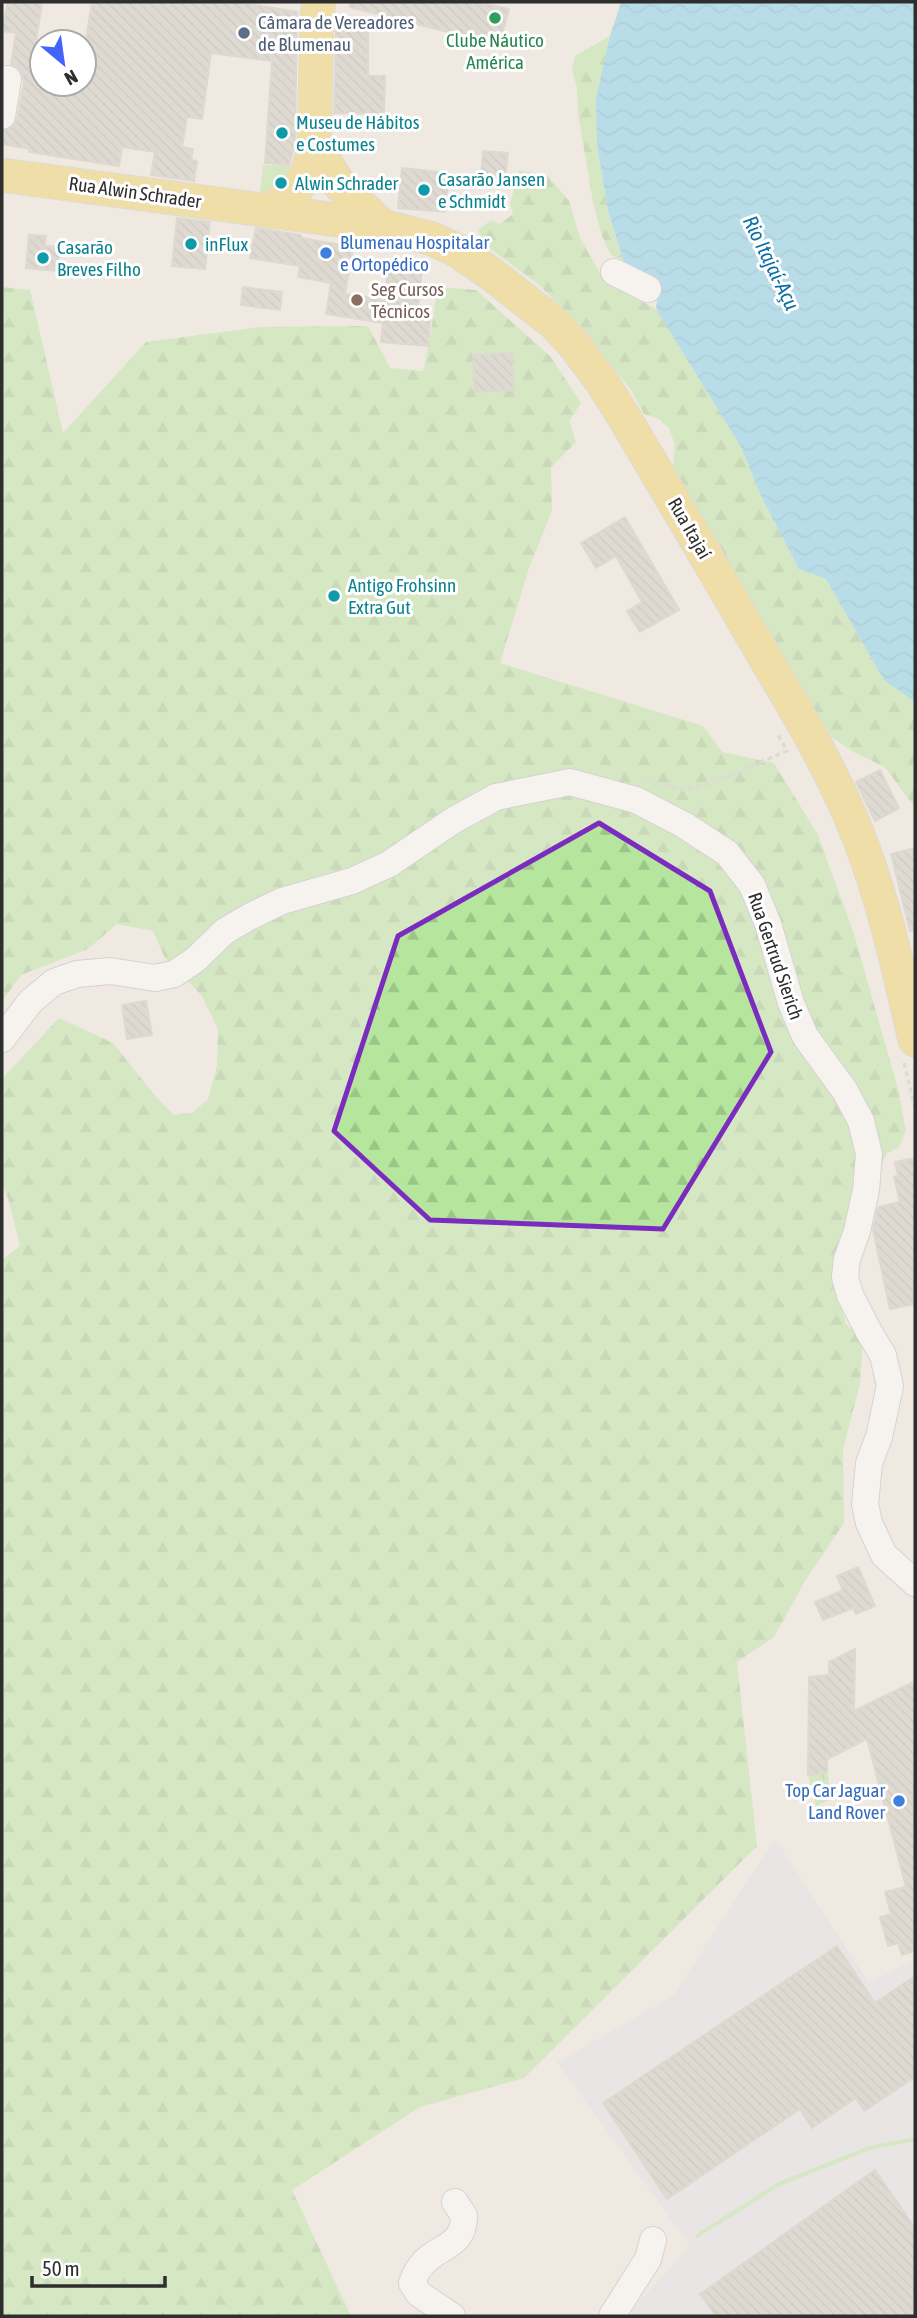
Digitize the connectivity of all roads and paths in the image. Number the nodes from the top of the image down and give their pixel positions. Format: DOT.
graph roads {
  1 [pos="319,2"];
  2 [pos="8,79"];
  3 [pos="2,116"];
  4 [pos="314,146"];
  5 [pos="2,174"];
  6 [pos="268,210"];
  7 [pos="382,226"];
  8 [pos="614,272"];
  9 [pos="648,289"];
  10 [pos="787,728"];
  11 [pos="684,790"];
  12 [pos="2,1039"];
  13 [pos="908,1048"];
  14 [pos="915,1108"];
  15 [pos="915,1583"];
  16 [pos="455,2202"];
  17 [pos="653,2240"];
  18 [pos="452,2316"];
  19 [pos="612,2316"];
  1 -- 4 [label="main road"];
  2 -- 3 [label="street"];
  4 -- 6 [label="main road"];
  4 -- 7 [label="main road"];
  5 -- 6 [label="main road, Rua Alwin Schrader"];
  6 -- 7 [label="main road, Rua Itajaí"];
  7 -- 13 [label="main road, Rua Itajaí"];
  8 -- 9 [label="street"];
  10 -- 11 [label="path"];
  12 -- 15 [label="street, Rua Gertrud Sierich"];
  13 -- 14 [label="path"];
  16 -- 18 [label="street"];
  17 -- 19 [label="street"];
}
